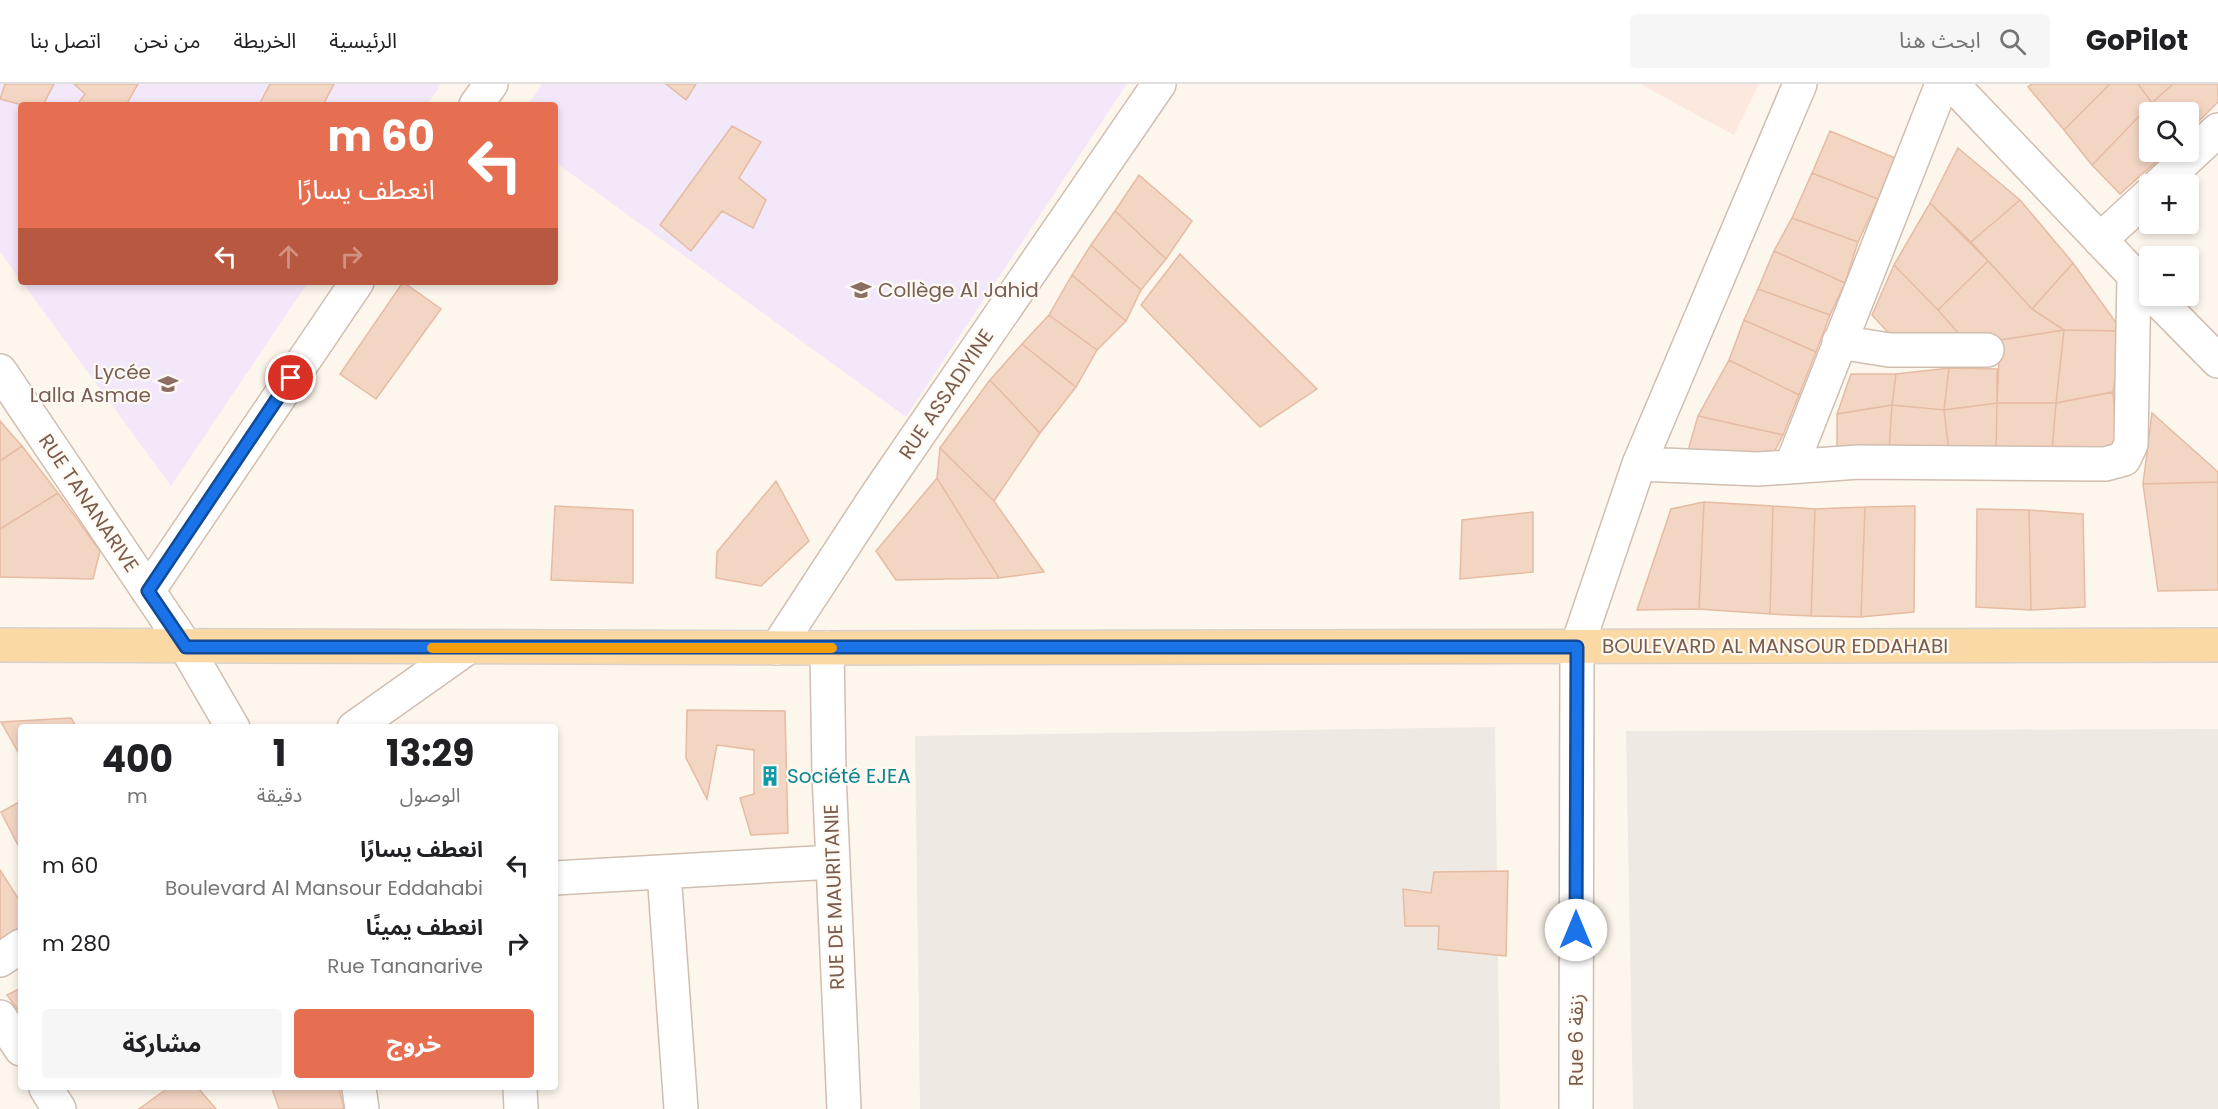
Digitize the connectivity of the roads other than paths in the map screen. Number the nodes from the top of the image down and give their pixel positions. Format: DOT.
graph roads {
  1 [pos="491,84"];
  2 [pos="1159,84"];
  3 [pos="1800,84"];
  4 [pos="1942,84"];
  5 [pos="1952,84"];
  6 [pos="478,102"];
  7 [pos="2218,130"];
  8 [pos="2171,174"];
  9 [pos="2139,204"];
  10 [pos="2100,240"];
  11 [pos="2139,280"];
  12 [pos="355,285"];
  13 [pos="2144,306"];
  14 [pos="2164,306"];
  15 [pos="1839,342"];
  16 [pos="1987,350"];
  17 [pos="2218,362"];
  18 [pos="0,371"];
  19 [pos="1639,464"];
  20 [pos="1791,466"];
  21 [pos="148,591"];
  22 [pos="0,645"];
  23 [pos="2218,645"];
  24 [pos="186,647"];
  25 [pos="1577,647"];
  26 [pos="467,648"];
  27 [pos="777,648"];
  28 [pos="827,648"];
  29 [pos="231,724"];
  30 [pos="360,724"];
  31 [pos="833,862"];
  32 [pos="664,872"];
  33 [pos="558,878"];
  34 [pos="18,948"];
  35 [pos="0,960"];
  36 [pos="0,1017"];
  37 [pos="18,1044"];
  38 [pos="47,1090"];
  39 [pos="359,1090"];
  40 [pos="520,1090"];
  41 [pos="59,1109"];
  42 [pos="362,1109"];
  43 [pos="521,1109"];
  44 [pos="681,1109"];
  45 [pos="844,1109"];
  46 [pos="1576,1109"];
  1 -- 6 [label="street"];
  2 -- 27 [label="street, RUE ASSADIYINE"];
  3 -- 19 [label="street, Rue 6 زنقة"];
  4 -- 15 [label="street"];
  5 -- 10 [label="street"];
  7 -- 8 [label="street"];
  9 -- 10 [label="street"];
  10 -- 11 [label="street"];
  12 -- 21 [label="street"];
  13 -- 20 [label="street"];
  14 -- 17 [label="street"];
  15 -- 16 [label="street"];
  15 -- 20 [label="street"];
  18 -- 21 [label="street, RUE TANANARIVE"];
  19 -- 20 [label="street"];
  19 -- 25 [label="street, Rue 6 زنقة"];
  21 -- 24 [label="street, RUE TANANARIVE"];
  22 -- 24 [label="main road, BOULEVARD AL MANSOUR EDDAHABI"];
  23 -- 25 [label="main road, BOULEVARD AL MANSOUR EDDAHABI"];
  24 -- 26 [label="main road, BOULEVARD AL MANSOUR EDDAHABI"];
  24 -- 29 [label="street, RUE TANANARIVE"];
  25 -- 28 [label="main road, BOULEVARD AL MANSOUR EDDAHABI"];
  25 -- 46 [label="street, Rue 6 زنقة"];
  26 -- 27 [label="main road, BOULEVARD AL MANSOUR EDDAHABI"];
  26 -- 30 [label="street"];
  27 -- 28 [label="main road, BOULEVARD AL MANSOUR EDDAHABI"];
  28 -- 31 [label="street, RUE DE MAURITANIE"];
  31 -- 32 [label="street"];
  31 -- 45 [label="street, RUE DE MAURITANIE"];
  32 -- 33 [label="street"];
  32 -- 44 [label="street"];
  34 -- 35 [label="street"];
  36 -- 37 [label="street"];
  38 -- 41 [label="street"];
  39 -- 42 [label="street"];
  40 -- 43 [label="street"];
}
